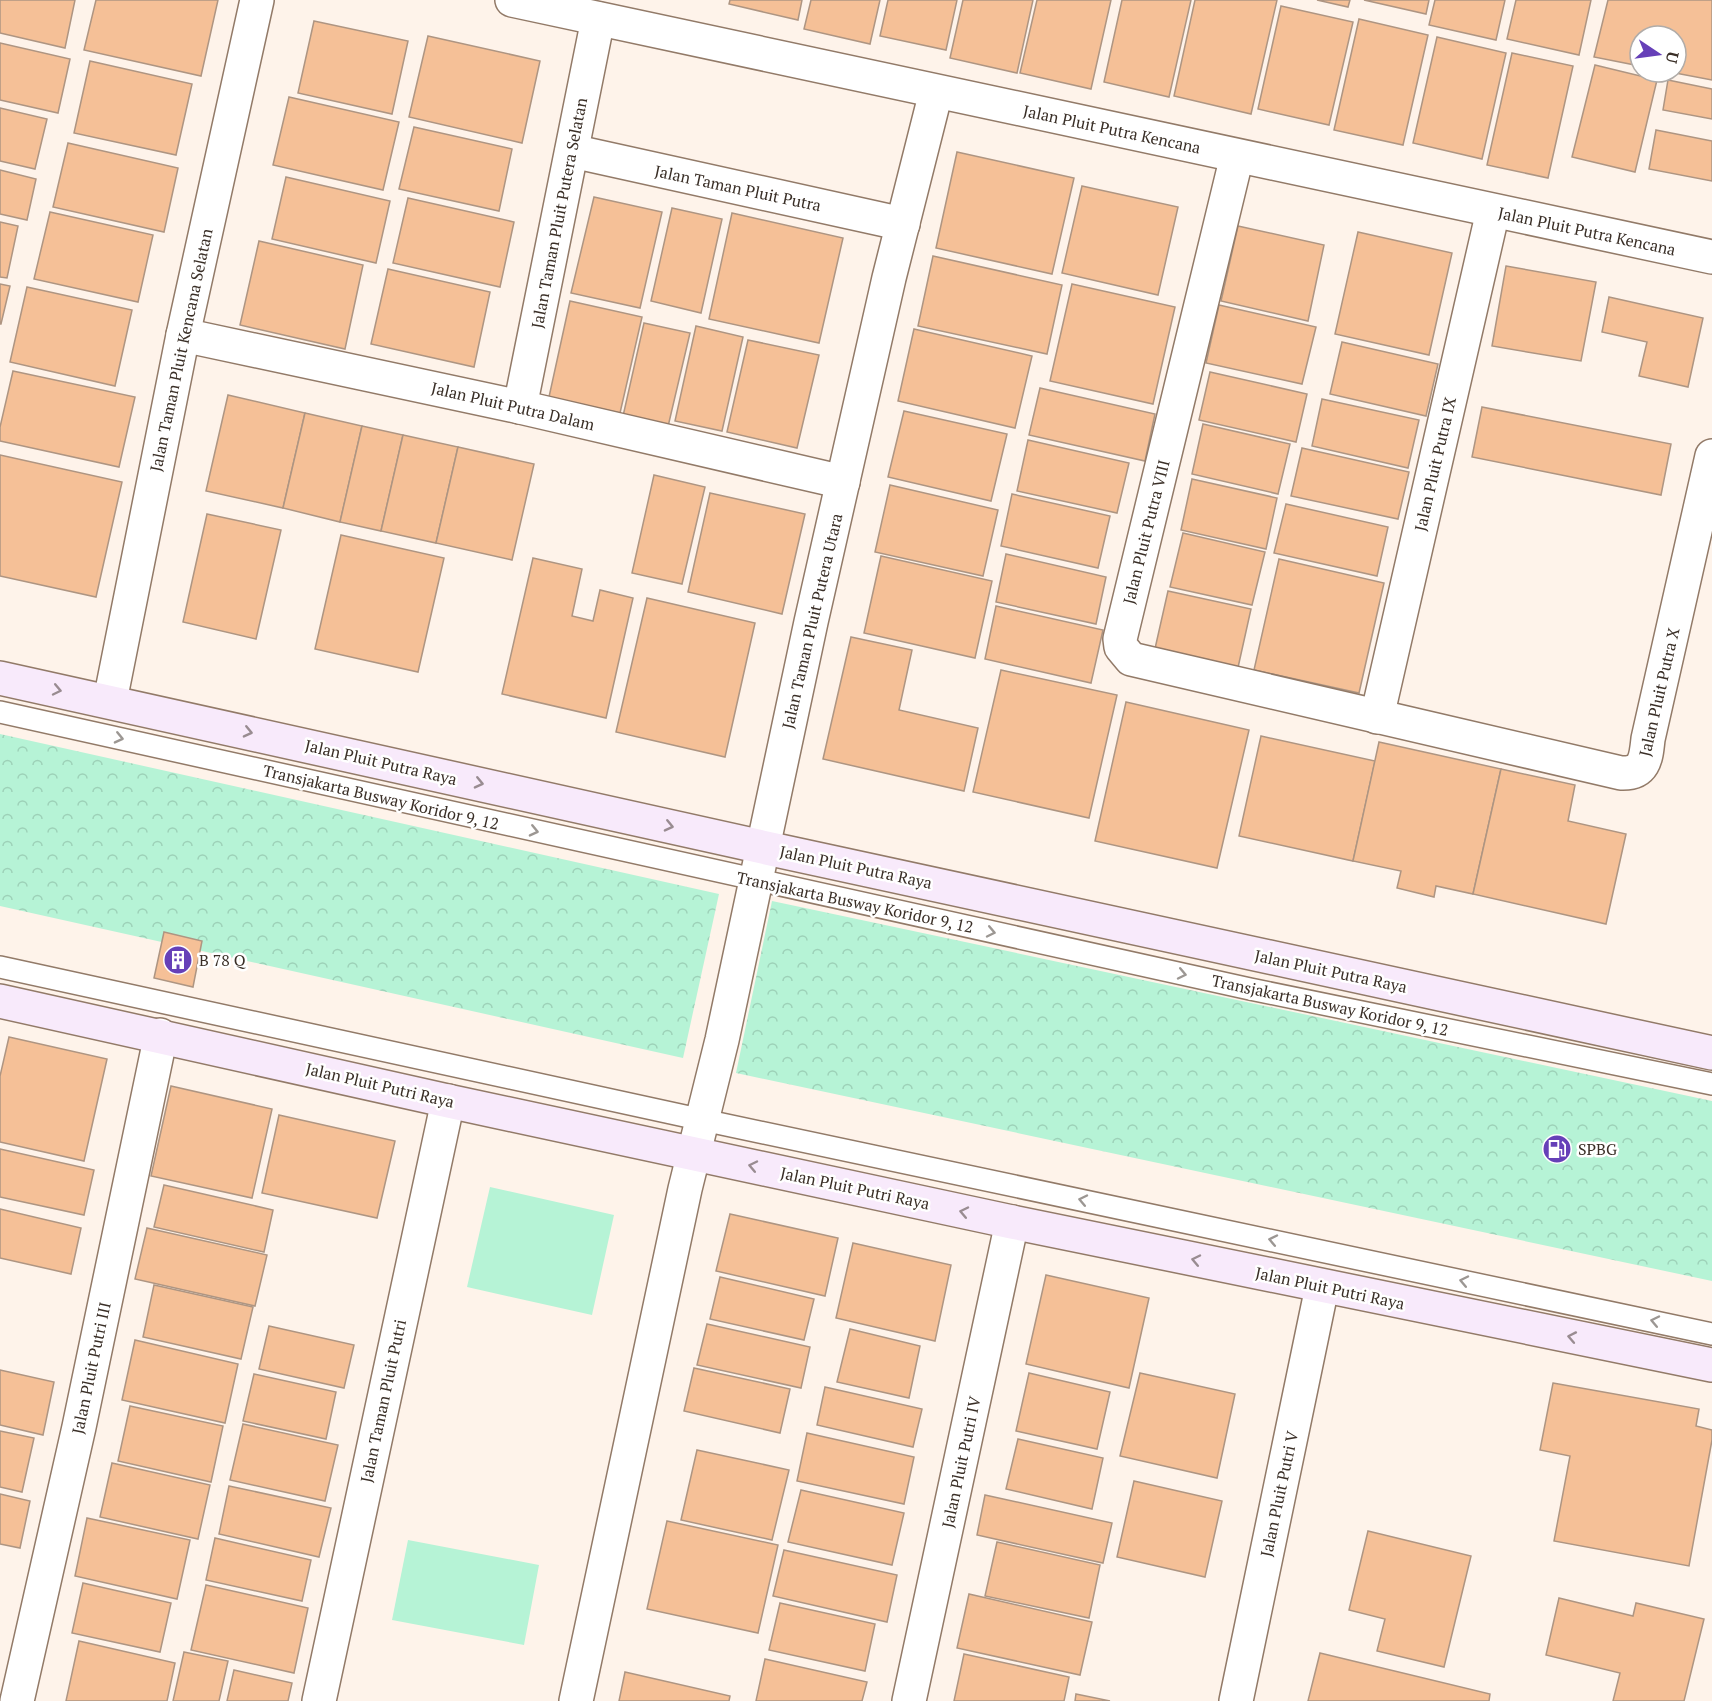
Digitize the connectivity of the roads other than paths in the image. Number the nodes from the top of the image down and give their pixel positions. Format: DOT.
graph roads {
  1 [pos="257,0"];
  2 [pos="512,0"];
  3 [pos="545,3"];
  4 [pos="598,19"];
  5 [pos="936,92"];
  6 [pos="572,151"];
  7 [pos="1237,156"];
  8 [pos="1493,211"];
  9 [pos="903,224"];
  10 [pos="1712,257"];
  11 [pos="183,335"];
  12 [pos="520,407"];
  13 [pos="1712,456"];
  14 [pos="843,482"];
  15 [pos="0,678"];
  16 [pos="110,701"];
  17 [pos="0,712"];
  18 [pos="1377,717"];
  19 [pos="762,847"];
  20 [pos="755,880"];
  21 [pos="0,967"];
  22 [pos="0,1000"];
  23 [pos="160,1035"];
  24 [pos="1712,1053"];
  25 [pos="1712,1084"];
  26 [pos="448,1101"];
  27 [pos="703,1120"];
  28 [pos="694,1153"];
  29 [pos="1012,1222"];
  30 [pos="1322,1287"];
  31 [pos="1712,1334"];
  32 [pos="1712,1365"];
  33 [pos="17,1701"];
  34 [pos="318,1701"];
  35 [pos="576,1701"];
  36 [pos="909,1701"];
  37 [pos="1236,1701"];
  1 -- 11 [label="street, Jalan Taman Pluit Kencana Selatan"];
  2 -- 3 [label="street, Jalan Pluit Putra Kencana"];
  3 -- 4 [label="street, Jalan Pluit Putra Kencana"];
  4 -- 5 [label="street, Jalan Pluit Putra Kencana"];
  4 -- 6 [label="street, Jalan Taman Pluit Putera Selatan"];
  5 -- 7 [label="street, Jalan Pluit Putra Kencana"];
  5 -- 9 [label="street, Jalan Taman Pluit Putera Utara"];
  6 -- 9 [label="street, Jalan Taman Pluit Putra"];
  6 -- 12 [label="street, Jalan Taman Pluit Putera Selatan"];
  7 -- 8 [label="street, Jalan Pluit Putra Kencana"];
  7 -- 18 [label="street, Jalan Pluit Putra VIII"];
  8 -- 10 [label="street, Jalan Pluit Putra Kencana"];
  8 -- 18 [label="street, Jalan Pluit Putra IX"];
  9 -- 14 [label="street, Jalan Taman Pluit Putera Utara"];
  11 -- 12 [label="street, Jalan Pluit Putra Dalam"];
  11 -- 16 [label="street, Jalan Taman Pluit Kencana Selatan"];
  12 -- 14 [label="street, Jalan Pluit Putra Dalam"];
  13 -- 18 [label="street, Jalan Pluit Putra X"];
  14 -- 19 [label="street, Jalan Taman Pluit Putera Utara"];
  15 -- 16 [label="street, Jalan Pluit Putra Raya, one-way"];
  16 -- 19 [label="street, Jalan Pluit Putra Raya, one-way"];
  17 -- 20 [label="lane, Transjakarta Busway Koridor 9, 12, one-way"];
  19 -- 20 [label="street, Jalan Taman Pluit Putera Utara"];
  19 -- 24 [label="street, Jalan Pluit Putra Raya"];
  20 -- 25 [label="lane, Transjakarta Busway Koridor 9, 12, one-way"];
  20 -- 27 [label="street, Jalan Taman Pluit Putera Utara"];
  21 -- 27 [label="lane"];
  22 -- 23 [label="street, Jalan Pluit Putri Raya"];
  23 -- 26 [label="street, Jalan Pluit Putri Raya"];
  23 -- 33 [label="street, Jalan Pluit Putri III"];
  26 -- 28 [label="street, Jalan Pluit Putri Raya"];
  26 -- 34 [label="street, Jalan Taman Pluit Putri"];
  27 -- 28 [label="street, Jalan Taman Pluit Putera Utara"];
  31 -- 27 [label="lane, one-way"];
  29 -- 28 [label="street, Jalan Pluit Putri Raya, one-way"];
  28 -- 35 [label="street"];
  30 -- 29 [label="street, Jalan Pluit Putri Raya, one-way"];
  29 -- 36 [label="street, Jalan Pluit Putri IV"];
  32 -- 30 [label="street, Jalan Pluit Putri Raya, one-way"];
  30 -- 37 [label="street, Jalan Pluit Putri V"];
}
